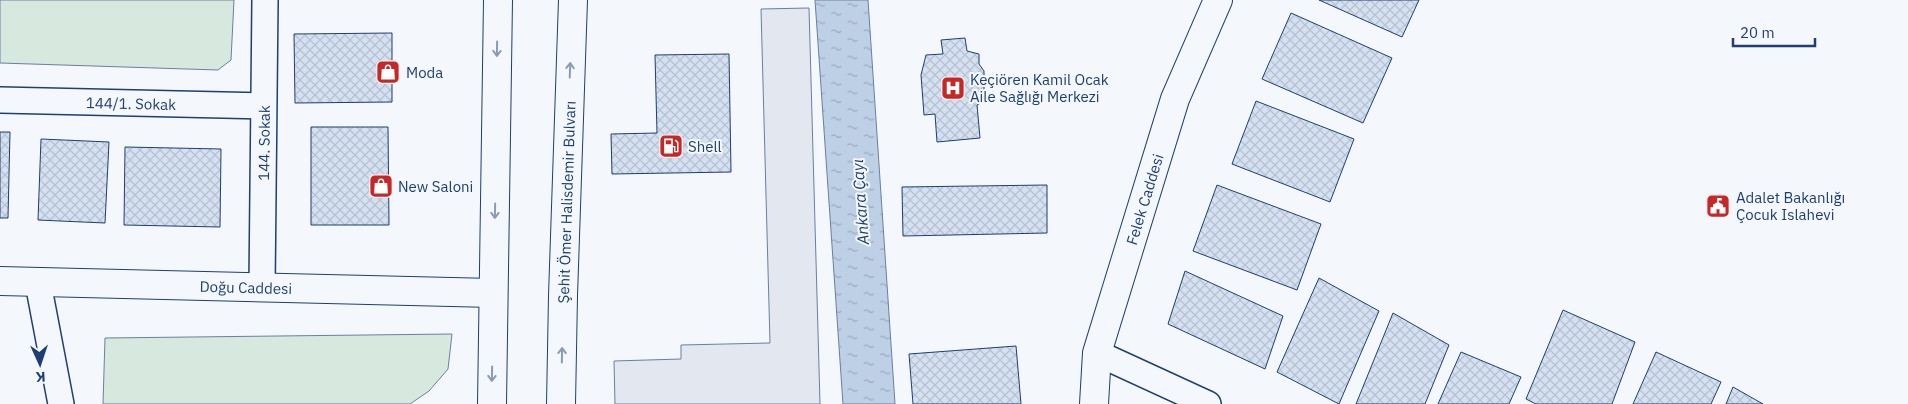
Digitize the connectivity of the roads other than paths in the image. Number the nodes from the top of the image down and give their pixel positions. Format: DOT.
graph roads {
  1 [pos="265,0"];
  2 [pos="498,0"];
  3 [pos="573,0"];
  4 [pos="1218,0"];
  5 [pos="0,100"];
  6 [pos="264,106"];
  7 [pos="0,281"];
  8 [pos="38,282"];
  9 [pos="262,287"];
  10 [pos="494,293"];
  11 [pos="1097,353"];
  12 [pos="61,404"];
  13 [pos="492,404"];
  14 [pos="561,404"];
  15 [pos="1094,404"];
  16 [pos="1208,404"];
  1 -- 6 [label="street, 144. Sokak"];
  2 -- 10 [label="main road, one-way"];
  14 -- 3 [label="main road, Şehit Ömer Halisdemir Bulvarı, one-way"];
  4 -- 11 [label="main road, Felek Caddesi"];
  5 -- 6 [label="street, 144/1. Sokak"];
  6 -- 9 [label="street, 144. Sokak"];
  7 -- 8 [label="main road, Doğu Caddesi"];
  8 -- 9 [label="main road, Doğu Caddesi"];
  8 -- 12 [label="street"];
  9 -- 10 [label="main road, Doğu Caddesi"];
  10 -- 13 [label="main road, one-way"];
  11 -- 15 [label="main road, Felek Caddesi"];
  11 -- 16 [label="street"];
}
